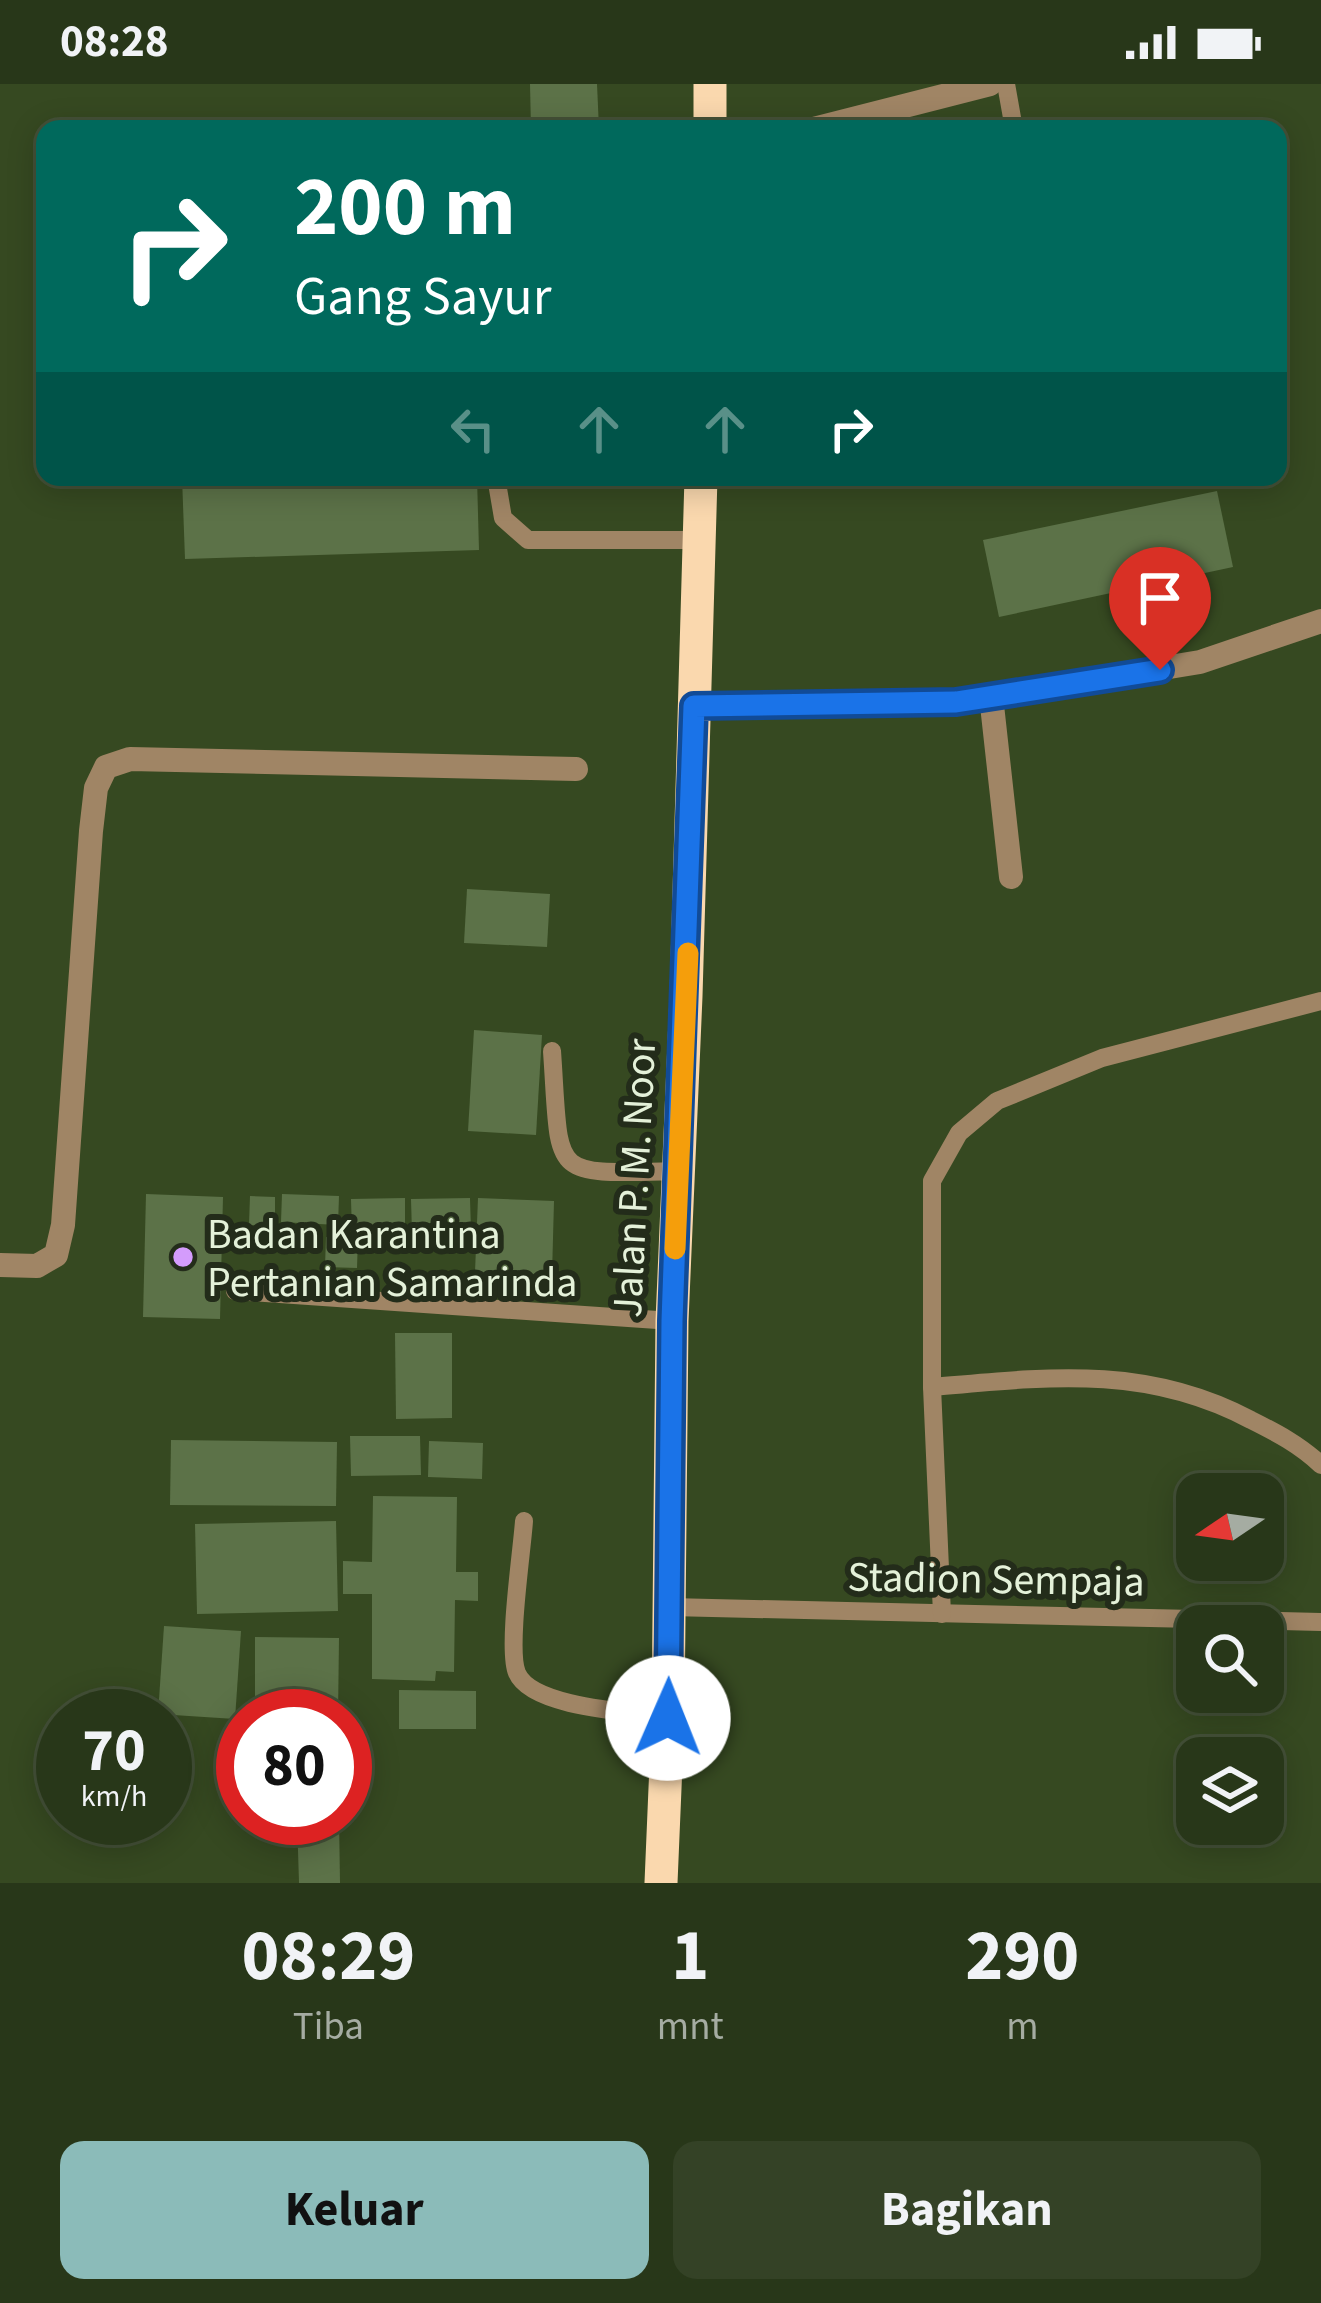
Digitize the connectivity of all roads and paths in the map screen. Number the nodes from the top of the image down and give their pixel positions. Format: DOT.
graph roads {
  1 [pos="710,84"];
  2 [pos="991,84"];
  3 [pos="1006,84"];
  4 [pos="710,120"];
  5 [pos="849,120"];
  6 [pos="1012,120"];
  7 [pos="498,486"];
  8 [pos="701,486"];
  9 [pos="699,541"];
  10 [pos="1321,621"];
  11 [pos="992,697"];
  12 [pos="694,706"];
  13 [pos="576,769"];
  14 [pos="1011,877"];
  15 [pos="1321,1001"];
  16 [pos="552,1051"];
  17 [pos="679,1171"];
  18 [pos="0,1264"];
  19 [pos="235,1291"];
  20 [pos="672,1321"];
  21 [pos="932,1387"];
  22 [pos="1321,1465"];
  23 [pos="524,1521"];
  24 [pos="670,1607"];
  25 [pos="942,1614"];
  26 [pos="1321,1622"];
  27 [pos="668,1718"];
  28 [pos="661,1883"];
  1 -- 4 [label="highway"];
  2 -- 5 [label="street"];
  3 -- 6 [label="lane"];
  7 -- 9 [label="lane"];
  8 -- 9 [label="highway, Jalan P. M. Noor"];
  9 -- 12 [label="highway, Jalan P. M. Noor"];
  10 -- 11 [label="street"];
  11 -- 12 [label="street"];
  11 -- 14 [label="street"];
  12 -- 17 [label="highway, Jalan P. M. Noor"];
  13 -- 18 [label="street"];
  15 -- 21 [label="lane"];
  16 -- 17 [label="lane"];
  17 -- 20 [label="highway, Jalan P. M. Noor"];
  19 -- 20 [label="lane"];
  20 -- 24 [label="highway, Jalan P. M. Noor"];
  21 -- 22 [label="lane"];
  21 -- 25 [label="lane"];
  23 -- 27 [label="lane"];
  24 -- 25 [label="lane, Stadion Sempaja"];
  24 -- 27 [label="highway, Jalan P. M. Noor"];
  25 -- 26 [label="lane, Stadion Sempaja"];
  27 -- 28 [label="highway, Jalan P. M. Noor"];
}
